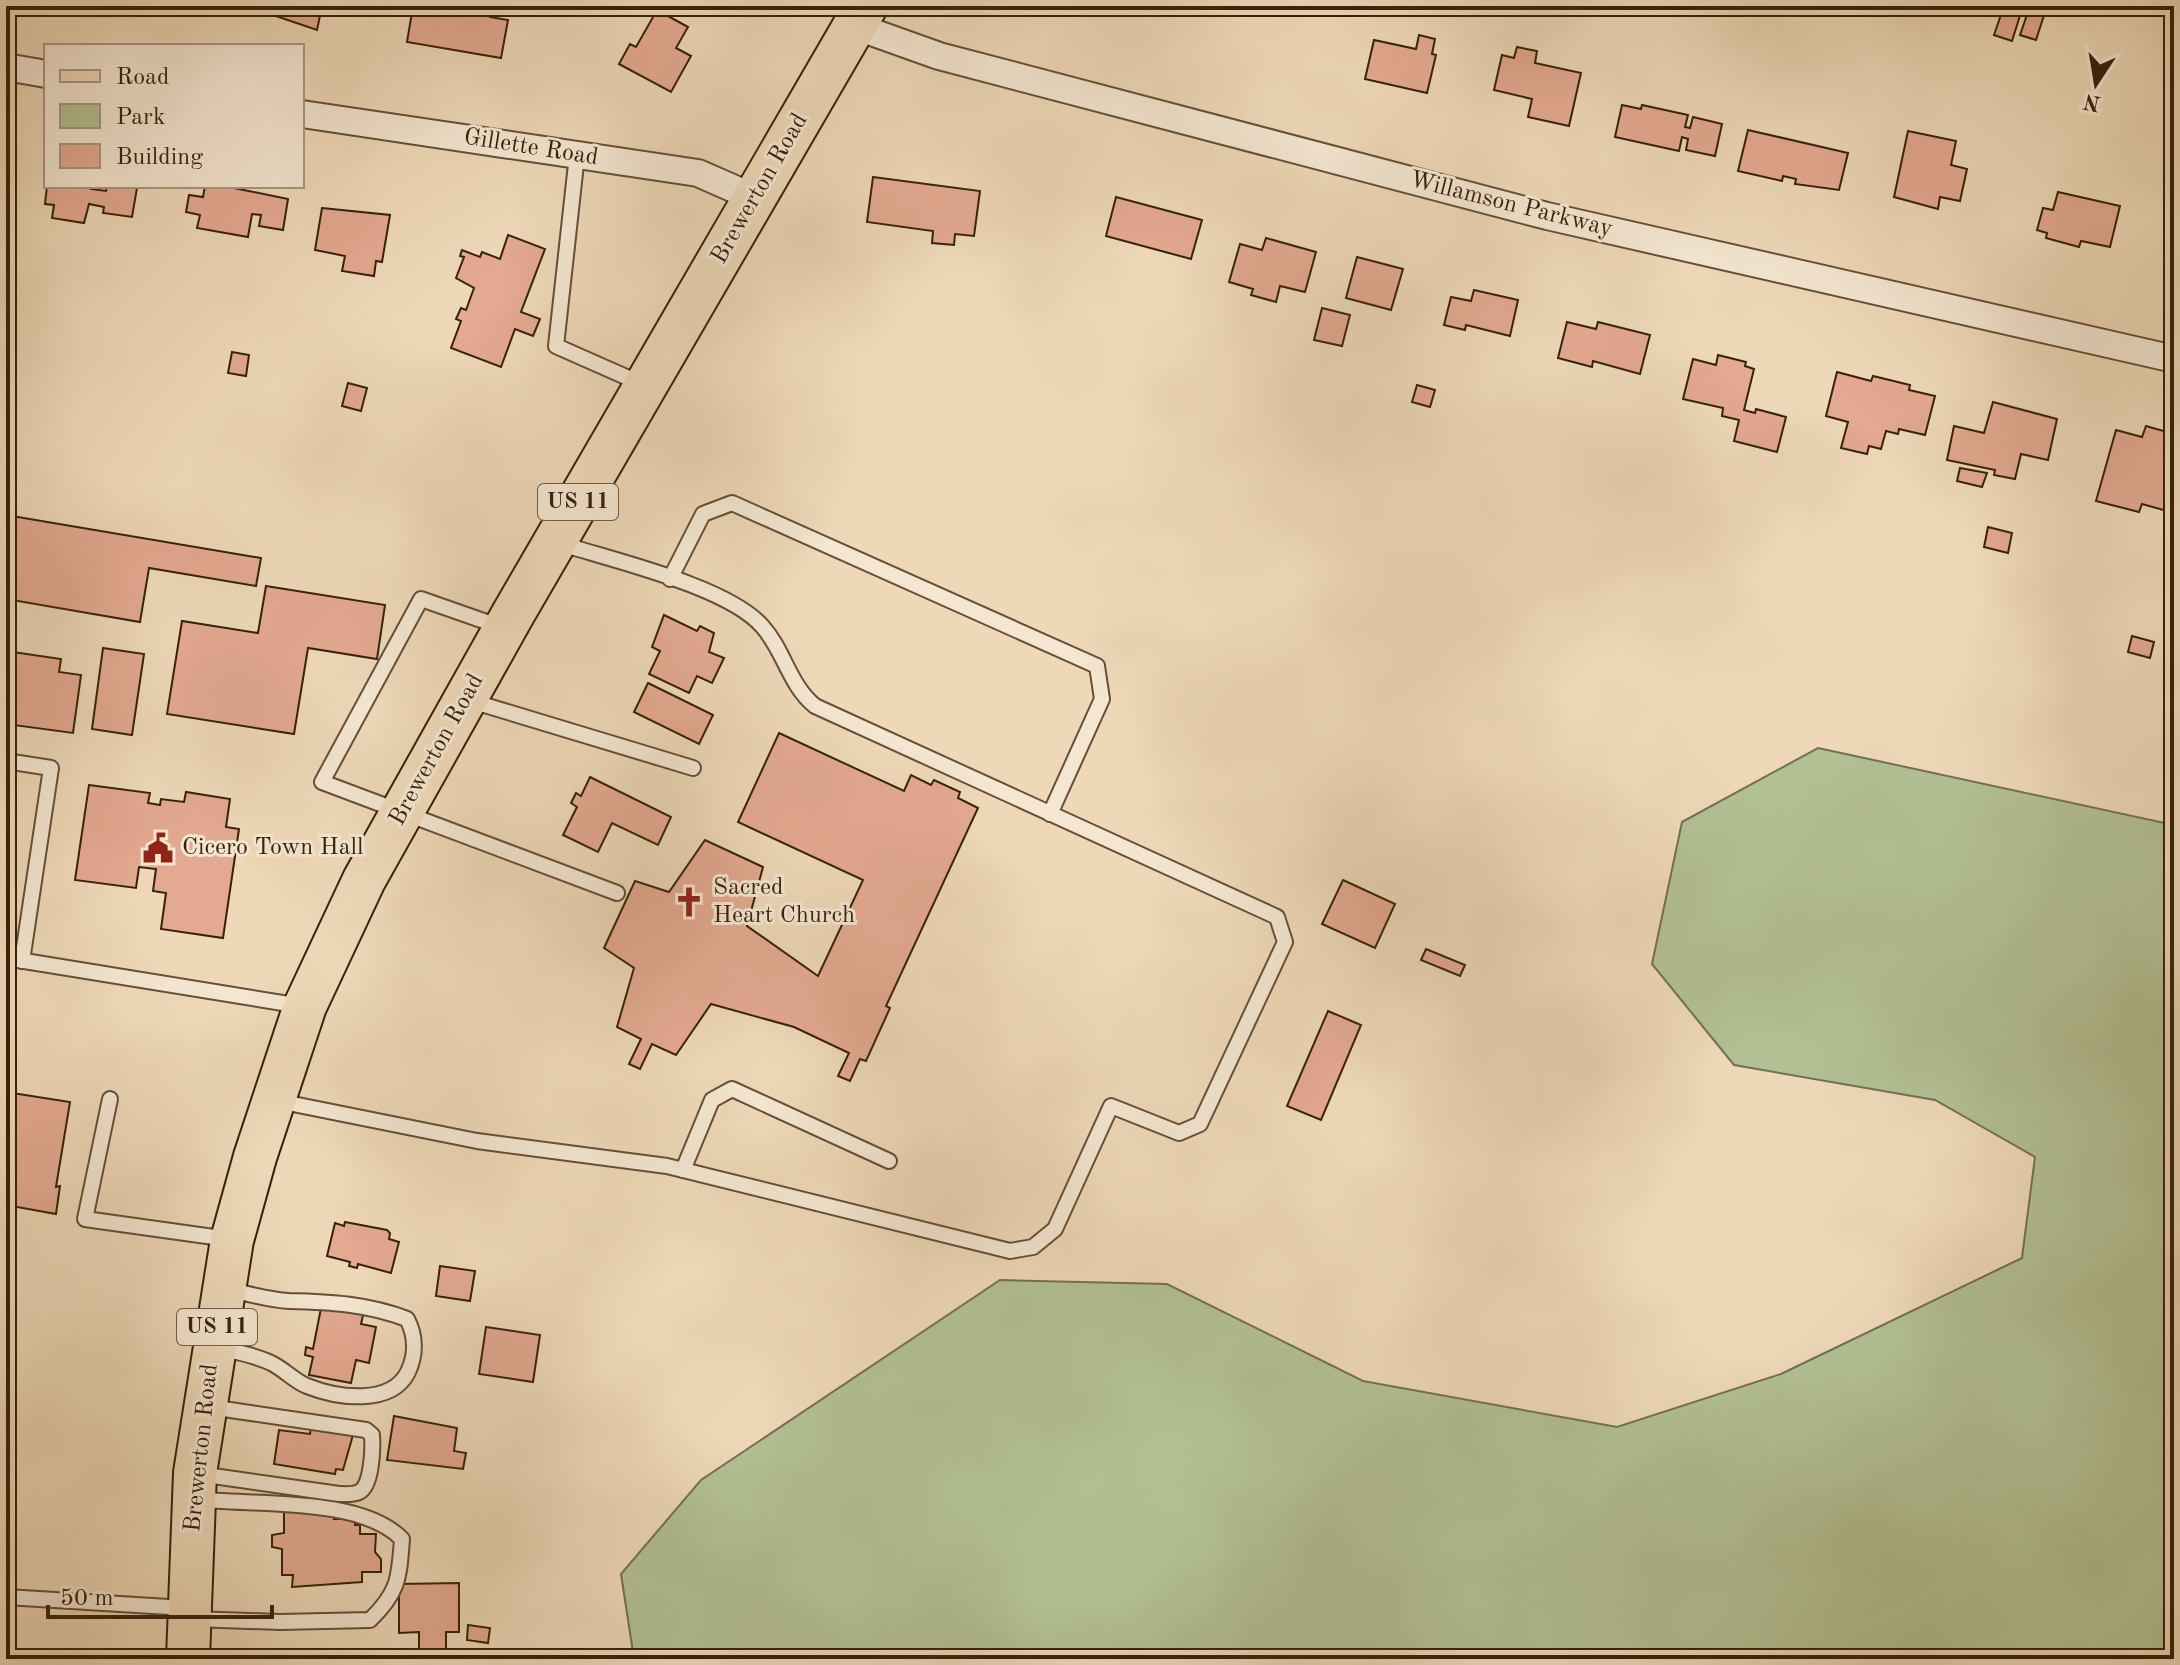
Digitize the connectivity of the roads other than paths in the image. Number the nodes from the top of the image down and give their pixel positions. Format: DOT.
graph roads {
  1 [pos="861,16"];
  2 [pos="6,67"];
  3 [pos="44,74"];
  4 [pos="304,114"];
  5 [pos="577,155"];
  6 [pos="755,198"];
  7 [pos="2174,359"];
  8 [pos="646,386"];
  9 [pos="555,542"];
  10 [pos="670,579"];
  11 [pos="505,629"];
  12 [pos="465,699"];
  13 [pos="6,761"];
  14 [pos="693,768"];
  15 [pos="402,812"];
  16 [pos="1050,814"];
  17 [pos="617,893"];
  18 [pos="6,958"];
  19 [pos="22,961"];
  20 [pos="305,1006"];
  21 [pos="110,1099"];
  22 [pos="274,1100"];
  23 [pos="889,1161"];
  24 [pos="683,1170"];
  25 [pos="232,1240"];
  26 [pos="224,1289"];
  27 [pos="213,1346"];
  28 [pos="203,1406"];
  29 [pos="194,1486"];
  30 [pos="6,1597"];
  31 [pos="189,1629"];
  1 -- 6 [label="main road, Brewerton Road / US 11"];
  1 -- 7 [label="street, Willamson Parkway"];
  2 -- 3 [label="street"];
  4 -- 5 [label="street, Gillette Road"];
  5 -- 6 [label="street, Gillette Road"];
  5 -- 8 [label="lane"];
  6 -- 8 [label="main road, Brewerton Road / US 11"];
  8 -- 9 [label="main road, Brewerton Road / US 11"];
  9 -- 10 [label="lane"];
  9 -- 11 [label="main road, Brewerton Road / US 11"];
  10 -- 16 [label="lane"];
  10 -- 16 [label="lane"];
  11 -- 12 [label="main road, Brewerton Road / US 11"];
  11 -- 15 [label="lane"];
  12 -- 14 [label="lane"];
  12 -- 15 [label="main road, Brewerton Road / US 11"];
  13 -- 19 [label="lane"];
  15 -- 17 [label="lane"];
  15 -- 20 [label="main road, Brewerton Road / US 11"];
  16 -- 24 [label="lane"];
  18 -- 19 [label="lane"];
  19 -- 20 [label="lane"];
  20 -- 22 [label="main road, Brewerton Road / US 11"];
  21 -- 25 [label="lane"];
  22 -- 24 [label="lane"];
  22 -- 25 [label="main road, Brewerton Road / US 11"];
  23 -- 24 [label="lane"];
  25 -- 26 [label="main road, Brewerton Road / US 11"];
  26 -- 27 [label="main road, Brewerton Road / US 11"];
  26 -- 27 [label="lane"];
  27 -- 28 [label="main road, Brewerton Road / US 11"];
  28 -- 29 [label="main road, Brewerton Road / US 11"];
  28 -- 29 [label="lane"];
  29 -- 31 [label="main road, Brewerton Road / US 11"];
  29 -- 31 [label="lane"];
  30 -- 31 [label="lane"];
}
